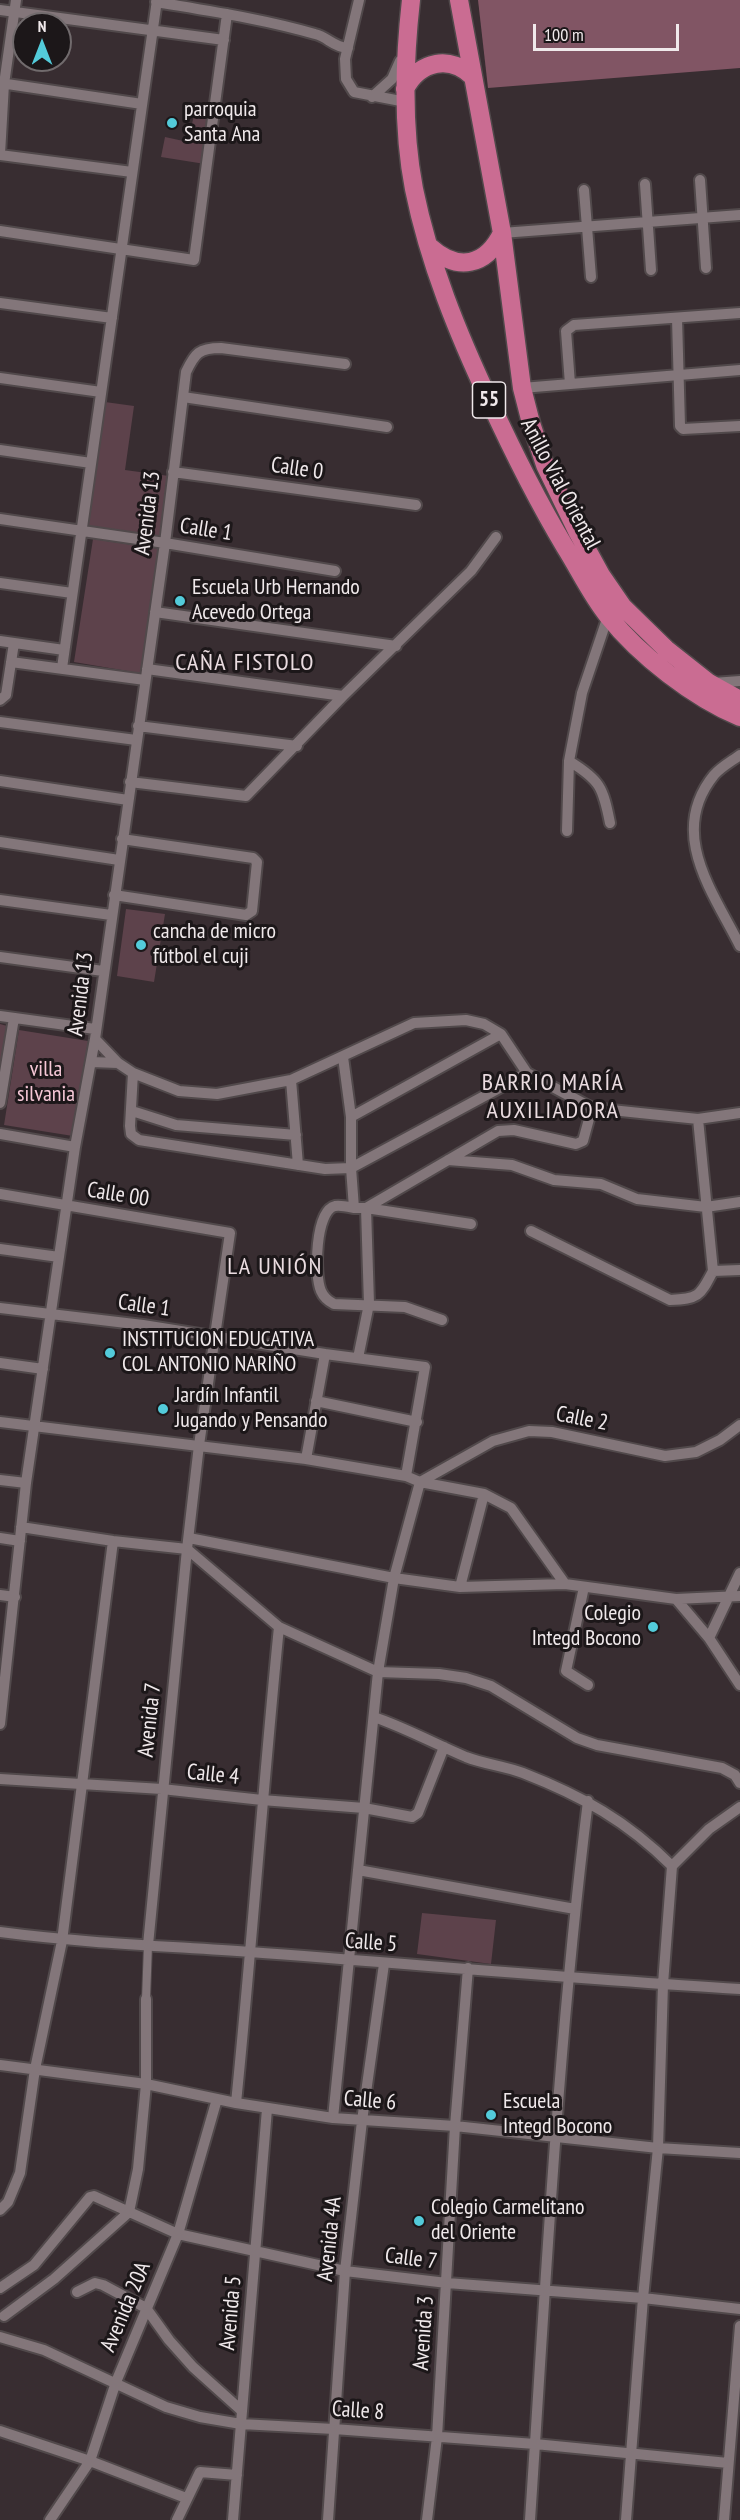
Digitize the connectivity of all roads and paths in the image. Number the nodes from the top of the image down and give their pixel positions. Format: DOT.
graph roads {
  1 [pos="16,0"];
  2 [pos="359,0"];
  3 [pos="411,0"];
  4 [pos="459,0"];
  5 [pos="156,1"];
  6 [pos="0,10"];
  7 [pos="14,12"];
  8 [pos="227,14"];
  9 [pos="72,20"];
  10 [pos="12,24"];
  11 [pos="152,30"];
  12 [pos="224,40"];
  13 [pos="406,40"];
  14 [pos="348,48"];
  15 [pos="474,77"];
  16 [pos="2,84"];
  17 [pos="405,95"];
  18 [pos="372,97"];
  19 [pos="142,104"];
  20 [pos="0,154"];
  21 [pos="132,172"];
  22 [pos="700,180"];
  23 [pos="645,184"];
  24 [pos="584,190"];
  25 [pos="740,215"];
  26 [pos="703,218"];
  27 [pos="648,222"];
  28 [pos="587,226"];
  29 [pos="0,231"];
  30 [pos="502,233"];
  31 [pos="430,247"];
  32 [pos="121,249"];
  33 [pos="706,268"];
  34 [pos="651,270"];
  35 [pos="591,278"];
  36 [pos="0,303"];
  37 [pos="740,313"];
  38 [pos="112,318"];
  39 [pos="677,318"];
  40 [pos="345,364"];
  41 [pos="740,370"];
  42 [pos="679,373"];
  43 [pos="0,378"];
  44 [pos="570,384"];
  45 [pos="522,387"];
  46 [pos="101,392"];
  47 [pos="183,397"];
  48 [pos="740,426"];
  49 [pos="387,427"];
  50 [pos="0,450"];
  51 [pos="91,463"];
  52 [pos="173,472"];
  53 [pos="416,505"];
  54 [pos="0,519"];
  55 [pos="81,531"];
  56 [pos="496,537"];
  57 [pos="165,543"];
  58 [pos="335,571"];
  59 [pos="0,583"];
  60 [pos="72,593"];
  61 [pos="155,612"];
  62 [pos="608,616"];
  63 [pos="0,641"];
  64 [pos="14,643"];
  65 [pos="396,646"];
  66 [pos="64,650"];
  67 [pos="11,662"];
  68 [pos="62,668"];
  69 [pos="146,674"];
  70 [pos="740,681"];
  71 [pos="709,683"];
  72 [pos="343,696"];
  73 [pos="0,700"];
  74 [pos="740,700"];
  75 [pos="740,717"];
  76 [pos="0,722"];
  77 [pos="138,726"];
  78 [pos="136,740"];
  79 [pos="297,746"];
  80 [pos="740,755"];
  81 [pos="569,761"];
  82 [pos="0,781"];
  83 [pos="130,782"];
  84 [pos="128,800"];
  85 [pos="610,823"];
  86 [pos="567,831"];
  87 [pos="122,839"];
  88 [pos="0,842"];
  89 [pos="119,860"];
  90 [pos="114,895"];
  91 [pos="0,900"];
  92 [pos="111,915"];
  93 [pos="736,929"];
  94 [pos="740,946"];
  95 [pos="0,957"];
  96 [pos="103,971"];
  97 [pos="0,1016"];
  98 [pos="14,1018"];
  99 [pos="95,1034"];
  100 [pos="501,1034"];
  101 [pos="344,1057"];
  102 [pos="91,1062"];
  103 [pos="118,1063"];
  104 [pos="133,1073"];
  105 [pos="526,1073"];
  106 [pos="291,1080"];
  107 [pos="0,1103"];
  108 [pos="592,1108"];
  109 [pos="132,1111"];
  110 [pos="740,1113"];
  111 [pos="351,1117"];
  112 [pos="699,1119"];
  113 [pos="0,1134"];
  114 [pos="296,1135"];
  115 [pos="75,1147"];
  116 [pos="447,1160"];
  117 [pos="298,1165"];
  118 [pos="351,1168"];
  119 [pos="0,1194"];
  120 [pos="740,1202"];
  121 [pos="68,1206"];
  122 [pos="706,1207"];
  123 [pos="354,1208"];
  124 [pos="366,1208"];
  125 [pos="471,1224"];
  126 [pos="531,1231"];
  127 [pos="230,1233"];
  128 [pos="0,1249"];
  129 [pos="59,1257"];
  130 [pos="740,1270"];
  131 [pos="713,1271"];
  132 [pos="369,1304"];
  133 [pos="0,1308"];
  134 [pos="51,1314"];
  135 [pos="442,1320"];
  136 [pos="215,1337"];
  137 [pos="325,1354"];
  138 [pos="358,1358"];
  139 [pos="0,1363"];
  140 [pos="43,1369"];
  141 [pos="316,1401"];
  142 [pos="0,1422"];
  143 [pos="417,1422"];
  144 [pos="740,1425"];
  145 [pos="35,1426"];
  146 [pos="199,1445"];
  147 [pos="306,1459"];
  148 [pos="406,1476"];
  149 [pos="0,1480"];
  150 [pos="420,1482"];
  151 [pos="27,1484"];
  152 [pos="484,1494"];
  153 [pos="21,1527"];
  154 [pos="0,1538"];
  155 [pos="20,1541"];
  156 [pos="113,1541"];
  157 [pos="188,1544"];
  158 [pos="740,1573"];
  159 [pos="394,1578"];
  160 [pos="566,1584"];
  161 [pos="460,1587"];
  162 [pos="584,1587"];
  163 [pos="0,1595"];
  164 [pos="740,1596"];
  165 [pos="15,1597"];
  166 [pos="728,1597"];
  167 [pos="676,1599"];
  168 [pos="279,1627"];
  169 [pos="709,1638"];
  170 [pos="4,1657"];
  171 [pos="378,1672"];
  172 [pos="588,1685"];
  173 [pos="740,1685"];
  174 [pos="374,1717"];
  175 [pos="0,1718"];
  176 [pos="444,1747"];
  177 [pos="0,1779"];
  178 [pos="740,1783"];
  179 [pos="82,1785"];
  180 [pos="162,1789"];
  181 [pos="262,1800"];
  182 [pos="588,1801"];
  183 [pos="740,1806"];
  184 [pos="364,1808"];
  185 [pos="672,1866"];
  186 [pos="358,1870"];
  187 [pos="575,1909"];
  188 [pos="0,1932"];
  189 [pos="62,1941"];
  190 [pos="148,1945"];
  191 [pos="252,1952"];
  192 [pos="349,1961"];
  193 [pos="384,1964"];
  194 [pos="468,1968"];
  195 [pos="569,1976"];
  196 [pos="663,1984"];
  197 [pos="740,1989"];
  198 [pos="146,2000"];
  199 [pos="0,2065"];
  200 [pos="35,2069"];
  201 [pos="146,2084"];
  202 [pos="217,2099"];
  203 [pos="236,2103"];
  204 [pos="267,2109"];
  205 [pos="333,2118"];
  206 [pos="362,2121"];
  207 [pos="455,2126"];
  208 [pos="555,2138"];
  209 [pos="658,2148"];
  210 [pos="740,2153"];
  211 [pos="0,2210"];
  212 [pos="129,2212"];
  213 [pos="178,2234"];
  214 [pos="255,2253"];
  215 [pos="345,2271"];
  216 [pos="447,2283"];
  217 [pos="0,2288"];
  218 [pos="545,2290"];
  219 [pos="77,2292"];
  220 [pos="643,2298"];
  221 [pos="146,2308"];
  222 [pos="740,2309"];
  223 [pos="4,2316"];
  224 [pos="740,2326"];
  225 [pos="0,2337"];
  226 [pos="116,2382"];
  227 [pos="242,2411"];
  228 [pos="241,2424"];
  229 [pos="334,2429"];
  230 [pos="0,2431"];
  231 [pos="437,2437"];
  232 [pos="535,2444"];
  233 [pos="631,2454"];
  234 [pos="90,2461"];
  235 [pos="728,2463"];
  236 [pos="237,2475"];
  237 [pos="186,2498"];
  238 [pos="50,2520"];
  239 [pos="177,2520"];
  240 [pos="233,2520"];
  241 [pos="328,2520"];
  242 [pos="427,2520"];
  243 [pos="530,2520"];
  244 [pos="626,2520"];
  245 [pos="724,2520"];
  1 -- 7 [label="street"];
  2 -- 14 [label="street"];
  3 -- 13 [label="highway, Anillo Vial Oriental / 55"];
  4 -- 15 [label="highway, Anillo Vial Oriental / 55"];
  5 -- 8 [label="street"];
  5 -- 11 [label="street"];
  6 -- 7 [label="street"];
  8 -- 12 [label="street"];
  8 -- 14 [label="street"];
  9 -- 11 [label="street"];
  10 -- 16 [label="street"];
  11 -- 12 [label="street"];
  11 -- 19 [label="street"];
  12 -- 32 [label="street"];
  13 -- 17 [label="highway, Anillo Vial Oriental / 55"];
  13 -- 18 [label="street"];
  14 -- 18 [label="street"];
  15 -- 17 [label="highway"];
  15 -- 30 [label="highway, Anillo Vial Oriental / 55"];
  16 -- 19 [label="street"];
  16 -- 20 [label="street"];
  17 -- 18 [label="street"];
  17 -- 31 [label="highway, Anillo Vial Oriental / 55"];
  19 -- 21 [label="street"];
  20 -- 21 [label="street"];
  21 -- 32 [label="street"];
  22 -- 26 [label="street"];
  23 -- 27 [label="street"];
  24 -- 28 [label="street"];
  25 -- 26 [label="street"];
  26 -- 27 [label="street"];
  26 -- 33 [label="street"];
  27 -- 28 [label="street"];
  27 -- 34 [label="street"];
  28 -- 30 [label="street"];
  28 -- 35 [label="street"];
  29 -- 32 [label="street"];
  30 -- 31 [label="highway"];
  30 -- 45 [label="highway, Anillo Vial Oriental / 55"];
  31 -- 62 [label="highway, Anillo Vial Oriental / 55"];
  32 -- 38 [label="street"];
  36 -- 38 [label="street"];
  37 -- 39 [label="street"];
  38 -- 46 [label="street"];
  39 -- 42 [label="street"];
  39 -- 44 [label="street"];
  40 -- 47 [label="street, Avenida 13"];
  41 -- 42 [label="street"];
  42 -- 44 [label="street"];
  42 -- 48 [label="street"];
  43 -- 46 [label="street"];
  44 -- 45 [label="street"];
  45 -- 71 [label="highway, Anillo Vial Oriental / 55"];
  46 -- 51 [label="street"];
  47 -- 49 [label="street"];
  47 -- 52 [label="street, Avenida 13"];
  50 -- 51 [label="street"];
  51 -- 55 [label="street"];
  52 -- 53 [label="street, Calle 0"];
  52 -- 57 [label="street, Avenida 13"];
  54 -- 55 [label="street, Calle 1"];
  55 -- 57 [label="street, Calle 1"];
  55 -- 60 [label="street"];
  56 -- 65 [label="street"];
  57 -- 58 [label="street, Calle 1"];
  57 -- 61 [label="street, Avenida 13"];
  59 -- 60 [label="street"];
  60 -- 66 [label="street"];
  61 -- 65 [label="street"];
  61 -- 69 [label="street, Avenida 13"];
  62 -- 75 [label="highway, Anillo Vial Oriental / 55"];
  62 -- 81 [label="street"];
  63 -- 64 [label="street"];
  64 -- 66 [label="street"];
  64 -- 67 [label="street"];
  65 -- 72 [label="street"];
  66 -- 68 [label="street"];
  67 -- 68 [label="street"];
  67 -- 73 [label="street"];
  68 -- 69 [label="street"];
  69 -- 72 [label="street"];
  69 -- 77 [label="street, Avenida 13"];
  70 -- 71 [label="street"];
  71 -- 74 [label="highway, Anillo Vial Oriental / 55"];
  72 -- 79 [label="street"];
  76 -- 78 [label="street"];
  77 -- 78 [label="street, Avenida 13"];
  77 -- 79 [label="street"];
  78 -- 83 [label="street, Avenida 13"];
  79 -- 83 [label="street"];
  80 -- 93 [label="street"];
  81 -- 85 [label="street"];
  81 -- 86 [label="street"];
  82 -- 84 [label="street"];
  83 -- 84 [label="street, Avenida 13"];
  84 -- 87 [label="street, Avenida 13"];
  87 -- 89 [label="street, Avenida 13"];
  87 -- 90 [label="street"];
  88 -- 89 [label="street"];
  89 -- 90 [label="street, Avenida 13"];
  90 -- 92 [label="street, Avenida 13"];
  91 -- 92 [label="street"];
  92 -- 96 [label="street, Avenida 13"];
  93 -- 94 [label="street"];
  95 -- 96 [label="street"];
  96 -- 99 [label="street, Avenida 13"];
  97 -- 98 [label="street"];
  98 -- 99 [label="street"];
  98 -- 107 [label="street"];
  99 -- 102 [label="street, Avenida 13"];
  99 -- 103 [label="street"];
  100 -- 101 [label="street"];
  100 -- 105 [label="street"];
  100 -- 111 [label="street"];
  101 -- 106 [label="street"];
  101 -- 111 [label="street"];
  102 -- 103 [label="street"];
  102 -- 115 [label="street, Avenida 13"];
  103 -- 104 [label="street"];
  104 -- 106 [label="street"];
  104 -- 109 [label="street"];
  105 -- 108 [label="street"];
  105 -- 118 [label="street"];
  106 -- 114 [label="street"];
  108 -- 112 [label="street"];
  108 -- 116 [label="street"];
  109 -- 114 [label="street"];
  109 -- 117 [label="street"];
  110 -- 112 [label="street"];
  111 -- 118 [label="street"];
  112 -- 122 [label="street"];
  113 -- 115 [label="street"];
  114 -- 117 [label="street"];
  115 -- 121 [label="street, Avenida 13"];
  116 -- 122 [label="street"];
  116 -- 124 [label="street"];
  117 -- 118 [label="street"];
  118 -- 123 [label="street"];
  119 -- 121 [label="street, Calle 00"];
  120 -- 122 [label="street"];
  121 -- 127 [label="street, Calle 00"];
  121 -- 129 [label="street, Avenida 13"];
  122 -- 131 [label="street"];
  123 -- 124 [label="street"];
  123 -- 132 [label="street"];
  124 -- 125 [label="street"];
  124 -- 132 [label="street"];
  126 -- 131 [label="street"];
  127 -- 136 [label="street, Avenida 7"];
  128 -- 129 [label="street"];
  129 -- 134 [label="street, Avenida 13"];
  130 -- 131 [label="street"];
  132 -- 135 [label="street"];
  132 -- 138 [label="street"];
  133 -- 134 [label="street, Calle 1"];
  134 -- 136 [label="street, Calle 1"];
  134 -- 140 [label="street, Avenida 13"];
  136 -- 137 [label="street, Calle 1"];
  136 -- 146 [label="street, Avenida 7"];
  137 -- 138 [label="street, Calle 1"];
  137 -- 141 [label="street"];
  138 -- 143 [label="street, Calle 1"];
  139 -- 140 [label="street"];
  140 -- 145 [label="street, Avenida 13"];
  141 -- 143 [label="street"];
  141 -- 147 [label="street"];
  142 -- 145 [label="street"];
  143 -- 148 [label="street"];
  144 -- 150 [label="street, Calle 2"];
  145 -- 146 [label="street"];
  145 -- 151 [label="street, Avenida 13"];
  146 -- 147 [label="street"];
  146 -- 157 [label="street, Avenida 7"];
  147 -- 148 [label="street"];
  148 -- 150 [label="street"];
  149 -- 151 [label="street"];
  150 -- 152 [label="street"];
  150 -- 159 [label="street"];
  151 -- 153 [label="street, Avenida 13"];
  152 -- 160 [label="street"];
  152 -- 161 [label="street"];
  153 -- 155 [label="street, Avenida 13"];
  153 -- 156 [label="street"];
  154 -- 155 [label="street"];
  155 -- 165 [label="street, Avenida 13"];
  156 -- 157 [label="street"];
  156 -- 179 [label="street"];
  157 -- 159 [label="street"];
  157 -- 168 [label="street"];
  157 -- 180 [label="street, Avenida 7"];
  158 -- 166 [label="street"];
  159 -- 161 [label="street"];
  159 -- 171 [label="street"];
  160 -- 161 [label="street"];
  160 -- 162 [label="street"];
  162 -- 167 [label="street"];
  162 -- 172 [label="street"];
  163 -- 165 [label="street"];
  164 -- 166 [label="street"];
  165 -- 170 [label="street, Avenida 13"];
  166 -- 167 [label="street"];
  166 -- 169 [label="street"];
  167 -- 169 [label="street"];
  168 -- 171 [label="street"];
  168 -- 181 [label="street"];
  169 -- 173 [label="street"];
  170 -- 175 [label="street, Avenida 13"];
  171 -- 174 [label="street"];
  171 -- 178 [label="street"];
  174 -- 176 [label="street"];
  174 -- 184 [label="street"];
  176 -- 182 [label="street"];
  176 -- 184 [label="street, Calle 4"];
  177 -- 179 [label="street, Calle 4"];
  179 -- 180 [label="street, Calle 4"];
  179 -- 189 [label="street"];
  180 -- 181 [label="street, Calle 4"];
  180 -- 190 [label="street, Avenida 7"];
  181 -- 184 [label="street, Calle 4"];
  181 -- 191 [label="street"];
  182 -- 185 [label="street"];
  182 -- 187 [label="street"];
  183 -- 185 [label="street"];
  184 -- 186 [label="street"];
  185 -- 196 [label="street"];
  186 -- 187 [label="street"];
  186 -- 192 [label="street"];
  187 -- 195 [label="street"];
  188 -- 189 [label="street, Calle 5"];
  189 -- 190 [label="street, Calle 5"];
  189 -- 200 [label="street"];
  190 -- 191 [label="street, Calle 5"];
  190 -- 198 [label="street, Avenida 7"];
  191 -- 192 [label="street, Calle 5"];
  191 -- 203 [label="street"];
  192 -- 193 [label="street, Calle 5"];
  192 -- 205 [label="street"];
  193 -- 194 [label="street, Calle 5"];
  193 -- 206 [label="street, Avenida 4A"];
  194 -- 195 [label="street, Calle 5"];
  194 -- 207 [label="street, Avenida 3"];
  195 -- 196 [label="street, Calle 5"];
  195 -- 208 [label="street"];
  196 -- 197 [label="street, Calle 5"];
  196 -- 209 [label="street"];
  198 -- 201 [label="street, Avenida 7"];
  199 -- 200 [label="street, Calle 6"];
  200 -- 201 [label="street, Calle 6"];
  200 -- 211 [label="street"];
  201 -- 202 [label="street, Calle 6"];
  201 -- 212 [label="street, Avenida 7"];
  202 -- 203 [label="street, Calle 6"];
  202 -- 213 [label="street, Avenida 20A"];
  203 -- 204 [label="street, Calle 6"];
  204 -- 205 [label="street, Calle 6"];
  204 -- 214 [label="street, Avenida 5"];
  205 -- 206 [label="street, Calle 6"];
  206 -- 207 [label="street, Calle 6"];
  206 -- 215 [label="street, Avenida 4A"];
  207 -- 208 [label="street, Calle 6"];
  207 -- 216 [label="street, Avenida 3"];
  208 -- 209 [label="street, Calle 6"];
  208 -- 218 [label="street"];
  209 -- 210 [label="street, Calle 6"];
  209 -- 220 [label="street"];
  212 -- 213 [label="street, Calle 7"];
  212 -- 217 [label="street, Calle 7"];
  212 -- 223 [label="street"];
  213 -- 214 [label="street, Calle 7"];
  213 -- 221 [label="street, Avenida 20A"];
  214 -- 215 [label="street, Calle 7"];
  214 -- 227 [label="street, Avenida 5"];
  215 -- 216 [label="street, Calle 7"];
  215 -- 229 [label="street, Avenida 4A"];
  216 -- 218 [label="street, Calle 7"];
  216 -- 231 [label="street, Avenida 3"];
  218 -- 220 [label="street, Calle 7"];
  218 -- 232 [label="street"];
  219 -- 221 [label="street"];
  220 -- 222 [label="street, Calle 7"];
  220 -- 233 [label="street"];
  221 -- 226 [label="street, Avenida 20A"];
  221 -- 227 [label="street"];
  224 -- 235 [label="street"];
  225 -- 226 [label="street, Calle 8"];
  226 -- 228 [label="street, Calle 8"];
  226 -- 234 [label="street, Avenida 20A"];
  227 -- 228 [label="street, Avenida 5"];
  228 -- 229 [label="street, Calle 8"];
  228 -- 236 [label="street, Avenida 5"];
  229 -- 231 [label="street, Calle 8"];
  229 -- 241 [label="street, Avenida 4A"];
  230 -- 234 [label="street"];
  231 -- 232 [label="street, Calle 8"];
  231 -- 242 [label="street, Avenida 3"];
  232 -- 233 [label="street, Calle 8"];
  232 -- 243 [label="street"];
  233 -- 235 [label="street, Calle 8"];
  233 -- 244 [label="street"];
  234 -- 237 [label="street"];
  234 -- 238 [label="street, Avenida 20A"];
  235 -- 245 [label="street"];
  236 -- 237 [label="street"];
  236 -- 240 [label="street, Avenida 5"];
  237 -- 239 [label="street"];
}
